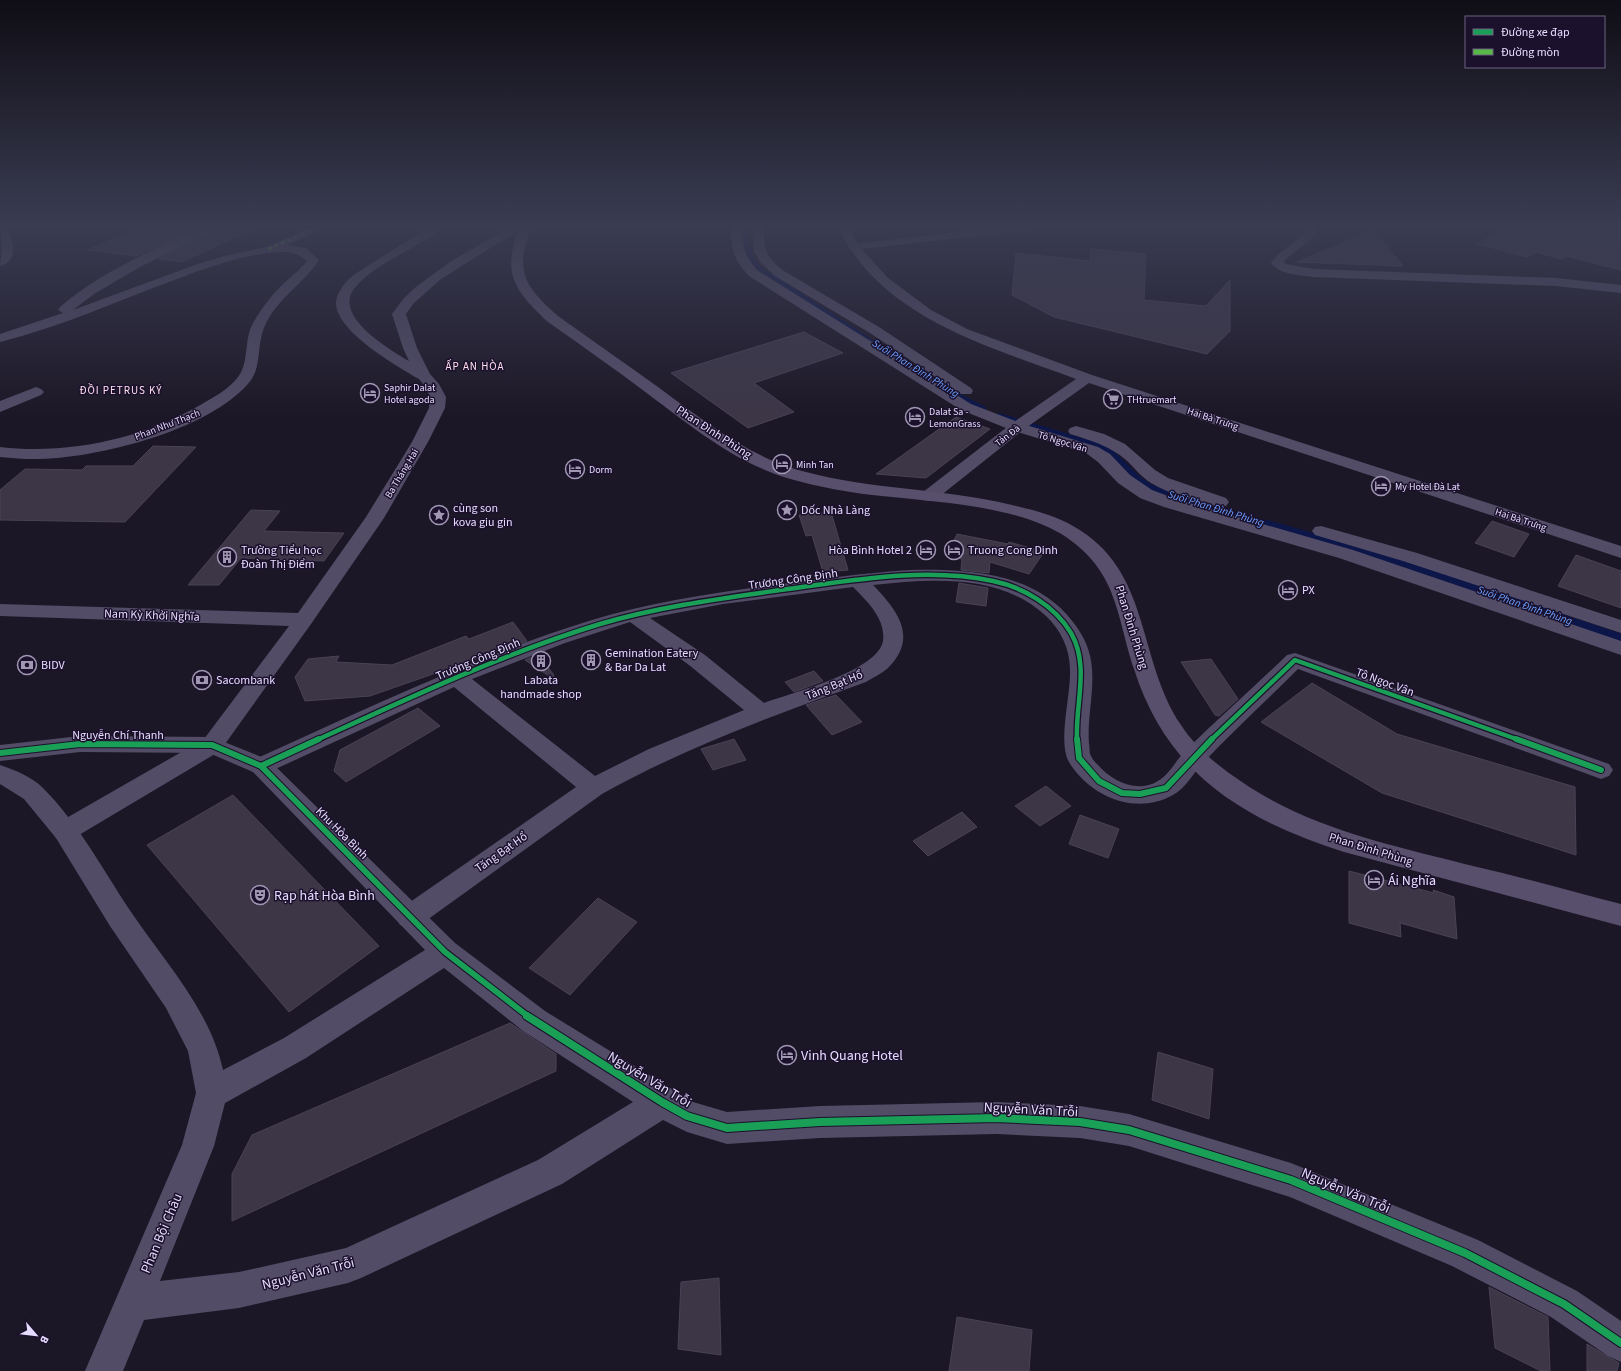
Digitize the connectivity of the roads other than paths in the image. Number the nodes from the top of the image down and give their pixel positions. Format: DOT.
graph roads {
  1 [pos="94,289"];
  2 [pos="139,289"];
  3 [pos="286,289"];
  4 [pos="348,289"];
  5 [pos="419,289"];
  6 [pos="523,289"];
  7 [pos="778,289"];
  8 [pos="805,289"];
  9 [pos="893,289"];
  10 [pos="54,321"];
  11 [pos="0,338"];
  12 [pos="424,376"];
  13 [pos="1087,378"];
  14 [pos="36,392"];
  15 [pos="0,407"];
  16 [pos="1023,422"];
  17 [pos="0,452"];
  18 [pos="929,496"];
  19 [pos="1621,552"];
  20 [pos="858,580"];
  21 [pos="0,610"];
  22 [pos="633,615"];
  23 [pos="304,620"];
  24 [pos="1621,627"];
  25 [pos="1621,648"];
  26 [pos="457,678"];
  27 [pos="761,712"];
  28 [pos="212,745"];
  29 [pos="0,753"];
  30 [pos="1193,758"];
  31 [pos="261,766"];
  32 [pos="1601,770"];
  33 [pos="0,774"];
  34 [pos="593,788"];
  35 [pos="65,831"];
  36 [pos="1621,916"];
  37 [pos="410,917"];
  38 [pos="445,952"];
  39 [pos="212,1093"];
  40 [pos="662,1102"];
  41 [pos="132,1303"];
  42 [pos="1621,1343"];
  43 [pos="104,1371"];
  1 -- 10 [label="street"];
  2 -- 10 [label="street, Phan Như Thạch"];
  3 -- 17 [label="street, Phan Như Thạch"];
  4 -- 12 [label="street"];
  5 -- 12 [label="street, Ba Tháng Hai"];
  6 -- 18 [label="main road, Phan Đình Phùng"];
  7 -- 16 [label="street, Tô Ngọc Vân"];
  8 -- 16 [label="street, Tô Ngọc Vân"];
  9 -- 13 [label="street, Hai Bà Trưng"];
  10 -- 11 [label="street"];
  12 -- 23 [label="street, Ba Tháng Hai"];
  13 -- 16 [label="street, Tản Đà"];
  13 -- 19 [label="street, Hai Bà Trưng"];
  14 -- 15 [label="street"];
  16 -- 18 [label="street, Tản Đà"];
  16 -- 24 [label="street, Tô Ngọc Vân"];
  16 -- 25 [label="street, Tô Ngọc Vân"];
  18 -- 30 [label="main road, Phan Đình Phùng"];
  20 -- 22 [label="street, Trương Công Định"];
  20 -- 27 [label="street, Tăng Bạt Hổ"];
  20 -- 30 [label="street, Trương Công Định"];
  21 -- 23 [label="street, Nam Kỳ Khởi Nghĩa"];
  22 -- 26 [label="street, Trương Công Định"];
  22 -- 27 [label="street"];
  23 -- 28 [label="street, Ba Tháng Hai"];
  26 -- 31 [label="street, Trương Công Định"];
  26 -- 34 [label="street"];
  27 -- 34 [label="street, Tăng Bạt Hổ"];
  28 -- 29 [label="street, Nguyễn Chí Thanh"];
  28 -- 31 [label="street, Khu Hòa Bình"];
  28 -- 35 [label="street"];
  30 -- 32 [label="street, Tô Ngọc Vân"];
  30 -- 36 [label="main road, Phan Đình Phùng"];
  31 -- 37 [label="street, Khu Hòa Bình"];
  33 -- 35 [label="street"];
  34 -- 37 [label="street, Tăng Bạt Hổ"];
  35 -- 39 [label="street"];
  37 -- 38 [label="street, Khu Hòa Bình"];
  38 -- 39 [label="street"];
  38 -- 40 [label="street, Nguyễn Văn Trỗi"];
  39 -- 41 [label="street, Phan Bội Châu"];
  40 -- 41 [label="street, Nguyễn Văn Trỗi"];
  40 -- 42 [label="street, Nguyễn Văn Trỗi"];
  41 -- 43 [label="street, Phan Bội Châu"];
}
